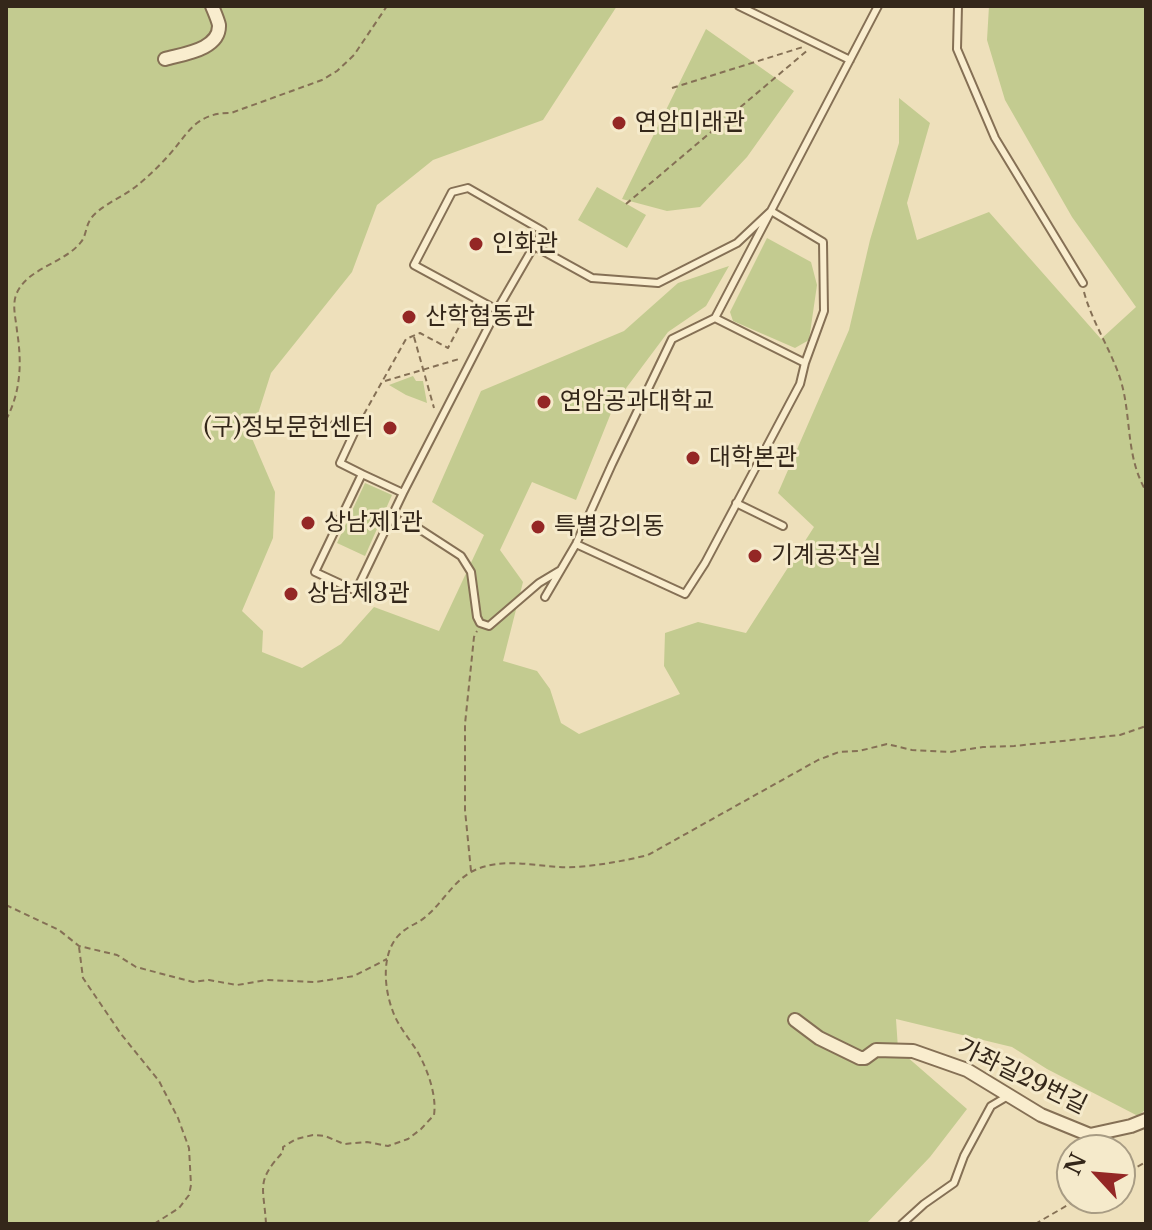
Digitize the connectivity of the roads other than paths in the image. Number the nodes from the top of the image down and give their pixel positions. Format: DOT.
graph roads {
  1 [pos="212,6"];
  2 [pos="739,6"];
  3 [pos="878,6"];
  4 [pos="958,6"];
  5 [pos="165,59"];
  6 [pos="850,60"];
  7 [pos="771,211"];
  8 [pos="534,246"];
  9 [pos="1083,283"];
  10 [pos="497,310"];
  11 [pos="715,318"];
  12 [pos="805,363"];
  13 [pos="335,424"];
  14 [pos="362,474"];
  15 [pos="403,493"];
  16 [pos="736,503"];
  17 [pos="404,519"];
  18 [pos="783,526"];
  19 [pos="576,544"];
  20 [pos="562,569"];
  21 [pos="545,597"];
  22 [pos="795,1020"];
  23 [pos="1008,1096"];
  24 [pos="1146,1120"];
  25 [pos="902,1224"];
  1 -- 5 [label="street"];
  2 -- 6 [label="lane"];
  3 -- 6 [label="lane"];
  4 -- 9 [label="lane"];
  6 -- 7 [label="lane"];
  7 -- 8 [label="lane"];
  7 -- 11 [label="lane"];
  7 -- 12 [label="lane"];
  8 -- 10 [label="lane"];
  8 -- 10 [label="lane"];
  10 -- 15 [label="lane"];
  11 -- 12 [label="lane"];
  11 -- 19 [label="lane"];
  12 -- 16 [label="lane"];
  13 -- 14 [label="lane"];
  14 -- 15 [label="lane"];
  14 -- 15 [label="lane"];
  16 -- 18 [label="lane"];
  16 -- 19 [label="lane"];
  17 -- 20 [label="lane"];
  19 -- 20 [label="lane"];
  20 -- 21 [label="lane"];
  22 -- 23 [label="street, 가좌길29번길"];
  23 -- 24 [label="street, 가좌길29번길"];
  23 -- 25 [label="lane"];
}
